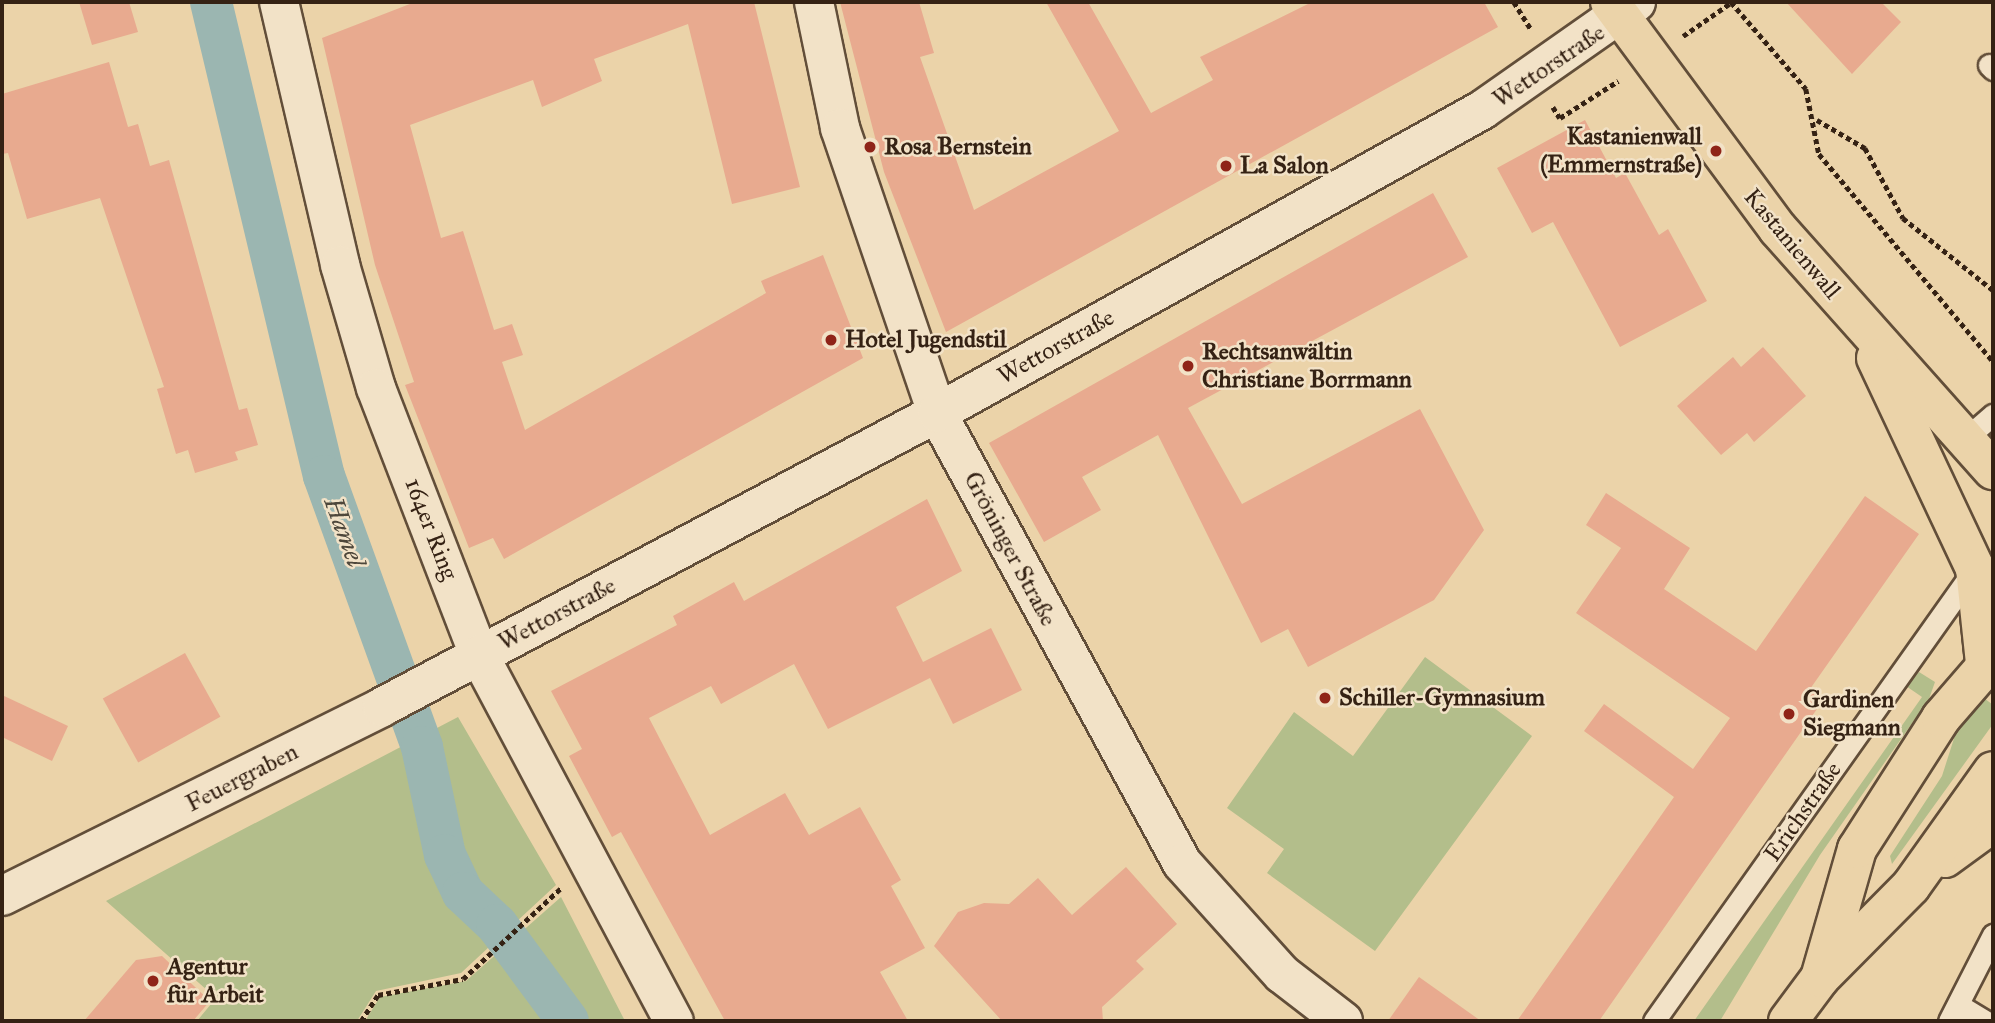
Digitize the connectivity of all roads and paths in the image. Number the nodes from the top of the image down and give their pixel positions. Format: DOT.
graph roads {
  1 [pos="279,2"];
  2 [pos="814,2"];
  3 [pos="1731,2"];
  4 [pos="1623,7"];
  5 [pos="1816,119"];
  6 [pos="1993,290"];
  7 [pos="1860,324"];
  8 [pos="1993,361"];
  9 [pos="937,413"];
  10 [pos="1993,415"];
  11 [pos="1965,439"];
  12 [pos="1993,470"];
  13 [pos="1975,568"];
  14 [pos="480,655"];
  15 [pos="1989,661"];
  16 [pos="1993,771"];
  17 [pos="1993,823"];
  18 [pos="564,886"];
  19 [pos="1911,886"];
  20 [pos="2,896"];
  21 [pos="1993,935"];
  22 [pos="1820,978"];
  23 [pos="1954,1013"];
  24 [pos="361,1021"];
  25 [pos="674,1021"];
  26 [pos="1343,1021"];
  27 [pos="1654,1021"];
  28 [pos="1788,1021"];
  29 [pos="1984,1021"];
  1 -- 14 [label="street, 164er Ring"];
  2 -- 9 [label="street, Gröninger Straße"];
  3 -- 5 [label="path"];
  4 -- 7 [label="main road, Kastanienwall"];
  4 -- 9 [label="street, Wettorstraße"];
  5 -- 6 [label="path"];
  5 -- 8 [label="path"];
  7 -- 11 [label="main road, Kastanienwall"];
  7 -- 13 [label="main road"];
  9 -- 14 [label="street, Wettorstraße"];
  9 -- 26 [label="street, Gröninger Straße"];
  10 -- 11 [label="lane"];
  11 -- 12 [label="main road, Kastanienwall"];
  13 -- 15 [label="main road"];
  13 -- 27 [label="lane, Erichstraße"];
  14 -- 20 [label="street, Feuergraben"];
  14 -- 25 [label="street, 164er Ring"];
  15 -- 22 [label="main road"];
  16 -- 19 [label="main road"];
  17 -- 19 [label="main road"];
  18 -- 24 [label="path"];
  19 -- 22 [label="main road"];
  21 -- 23 [label="lane"];
  22 -- 28 [label="main road"];
  23 -- 29 [label="lane"];
}
